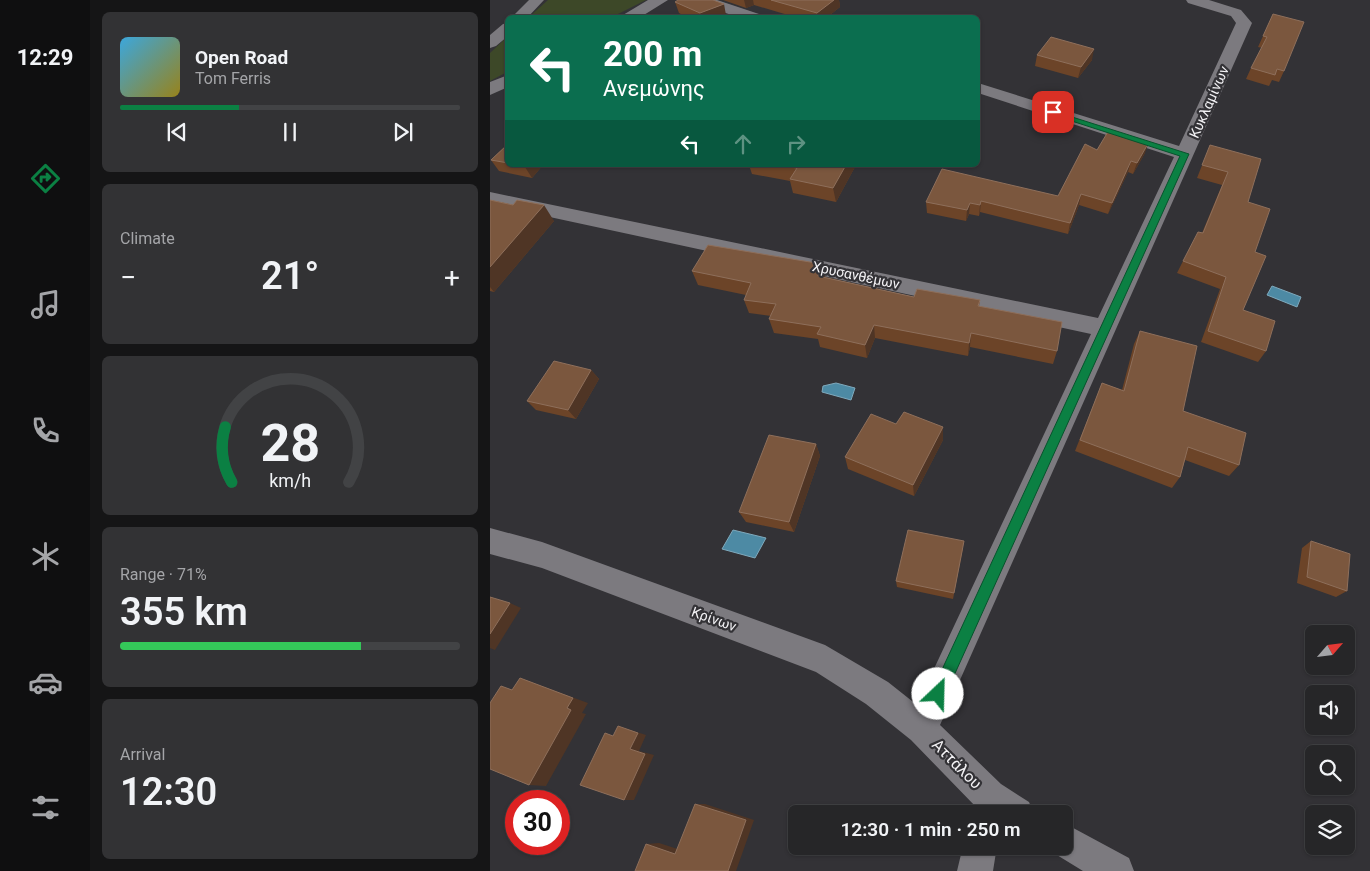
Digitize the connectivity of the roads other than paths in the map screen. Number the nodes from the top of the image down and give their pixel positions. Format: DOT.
graph roads {
  1 [pos="537,0"];
  2 [pos="660,0"];
  3 [pos="702,0"];
  4 [pos="1193,0"];
  5 [pos="521,15"];
  6 [pos="632,15"];
  7 [pos="748,15"];
  8 [pos="505,30"];
  9 [pos="490,43"];
  10 [pos="505,82"];
  11 [pos="490,89"];
  12 [pos="980,89"];
  13 [pos="1185,154"];
  14 [pos="490,198"];
  15 [pos="1105,328"];
  16 [pos="490,541"];
  17 [pos="922,729"];
  18 [pos="987,805"];
  19 [pos="1073,845"];
  20 [pos="978,855"];
  21 [pos="975,871"];
  22 [pos="1116,871"];
  1 -- 5 [label="street"];
  2 -- 6 [label="street"];
  3 -- 7 [label="street"];
  4 -- 13 [label="street, Κυκλαμίνων"];
  8 -- 9 [label="street"];
  10 -- 11 [label="street"];
  12 -- 13 [label="street"];
  13 -- 15 [label="street, Κυκλαμίνων"];
  14 -- 15 [label="street, Χρυσανθέμων"];
  15 -- 17 [label="street, Κυκλαμίνων"];
  16 -- 17 [label="street, Κρίνων"];
  17 -- 18 [label="street, Αττάλου"];
  19 -- 22 [label="street"];
  20 -- 21 [label="street"];
}
